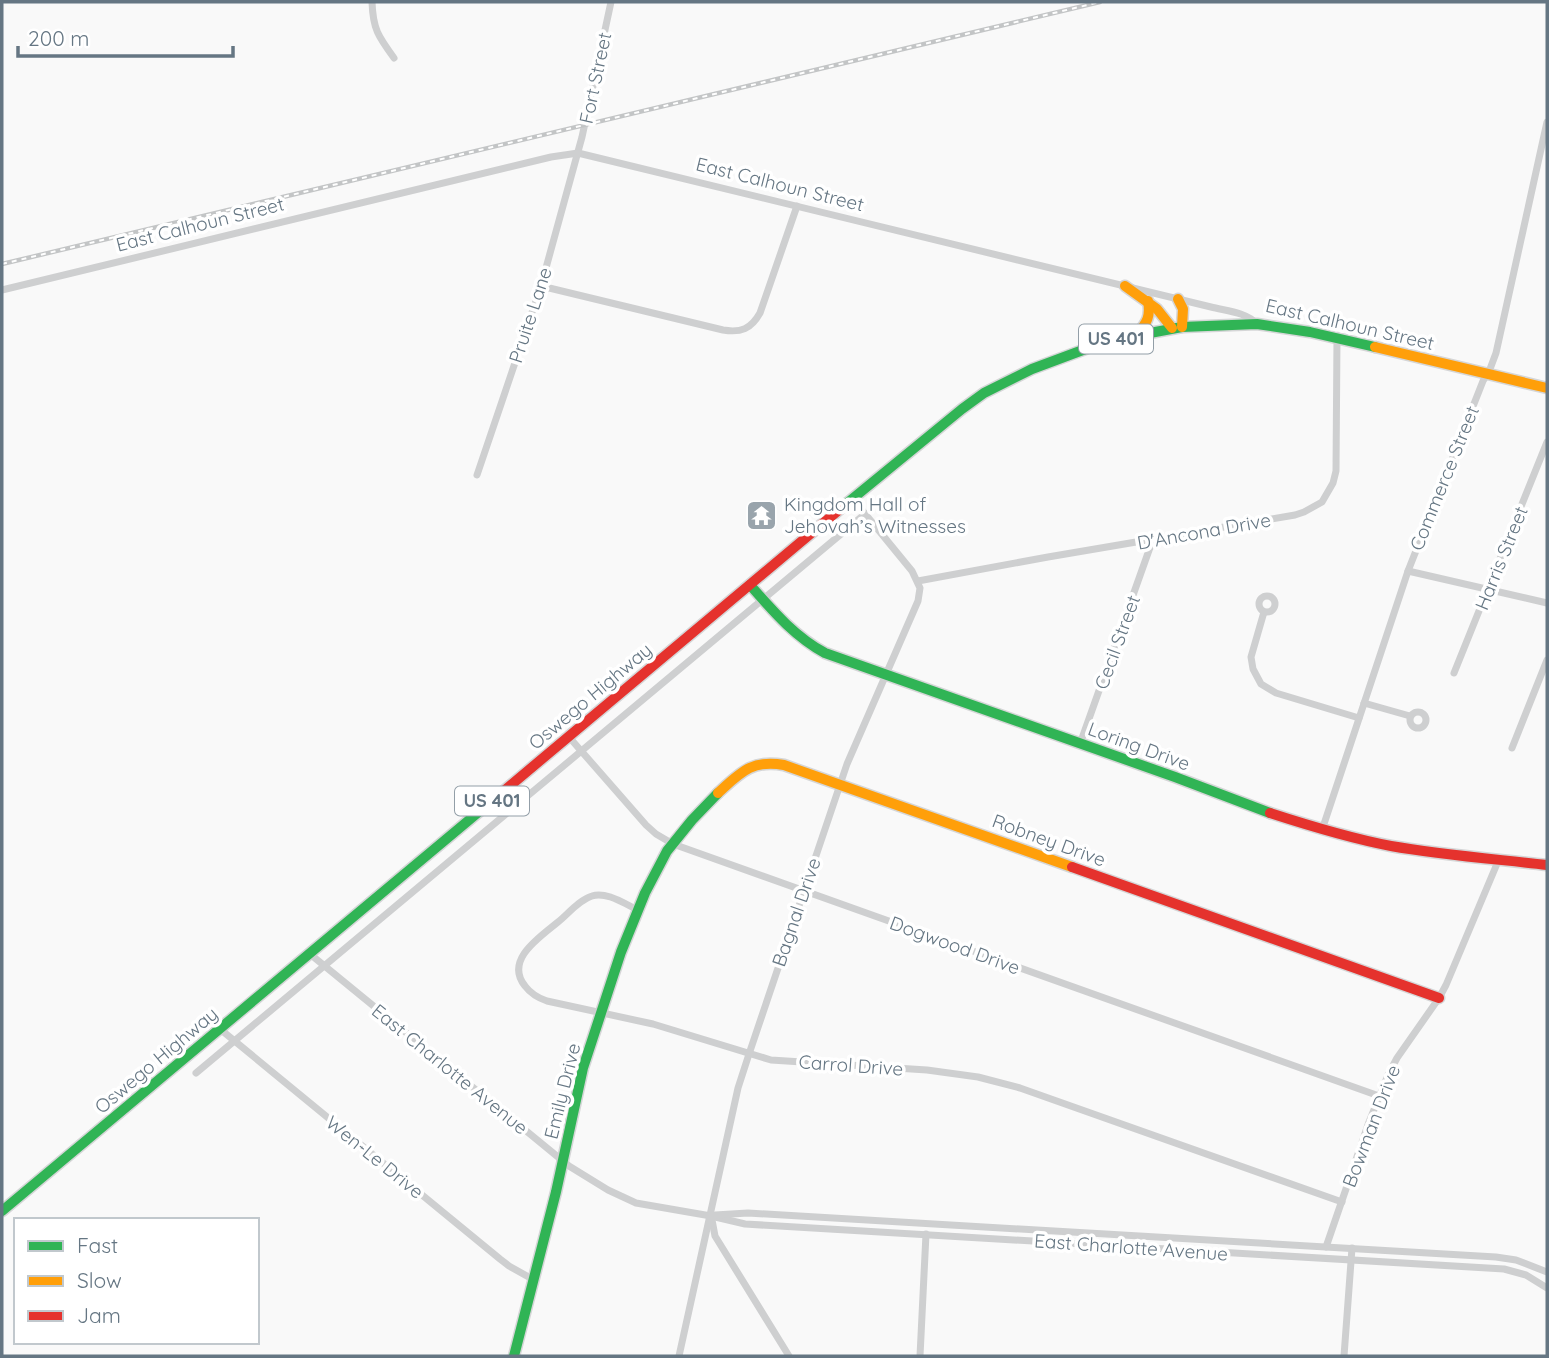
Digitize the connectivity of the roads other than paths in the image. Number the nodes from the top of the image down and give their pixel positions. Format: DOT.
graph roads {
  1 [pos="372,2"];
  2 [pos="611,2"];
  3 [pos="394,58"];
  4 [pos="1547,122"];
  5 [pos="578,153"];
  6 [pos="797,206"];
  7 [pos="541,286"];
  8 [pos="1125,286"];
  9 [pos="2,290"];
  10 [pos="1178,299"];
  11 [pos="1148,301"];
  12 [pos="1257,324"];
  13 [pos="1177,327"];
  14 [pos="1137,334"];
  15 [pos="1336,337"];
  16 [pos="1488,373"];
  17 [pos="1547,388"];
  18 [pos="1547,442"];
  19 [pos="477,475"];
  20 [pos="853,499"];
  21 [pos="865,514"];
  22 [pos="1153,539"];
  23 [pos="1408,571"];
  24 [pos="918,581"];
  25 [pos="750,585"];
  26 [pos="1488,589"];
  27 [pos="763,599"];
  28 [pos="1547,604"];
  29 [pos="1264,612"];
  30 [pos="1547,660"];
  31 [pos="1454,673"];
  32 [pos="886,675"];
  33 [pos="1364,703"];
  34 [pos="1410,716"];
  35 [pos="1359,718"];
  36 [pos="569,737"];
  37 [pos="1080,744"];
  38 [pos="1511,748"];
  39 [pos="581,750"];
  40 [pos="840,785"];
  41 [pos="1322,830"];
  42 [pos="673,844"];
  43 [pos="1499,859"];
  44 [pos="1547,866"];
  45 [pos="803,890"];
  46 [pos="638,910"];
  47 [pos="310,954"];
  48 [pos="324,966"];
  49 [pos="1439,998"];
  50 [pos="600,1012"];
  51 [pos="220,1029"];
  52 [pos="234,1041"];
  53 [pos="749,1054"];
  54 [pos="196,1073"];
  55 [pos="1379,1096"];
  56 [pos="563,1161"];
  57 [pos="1342,1202"];
  58 [pos="2,1211"];
  59 [pos="711,1216"];
  60 [pos="926,1234"];
  61 [pos="1326,1247"];
  62 [pos="1353,1248"];
  63 [pos="1352,1260"];
  64 [pos="1547,1272"];
  65 [pos="534,1280"];
  66 [pos="1547,1288"];
  67 [pos="514,1356"];
  68 [pos="680,1356"];
  69 [pos="789,1356"];
  70 [pos="920,1356"];
  71 [pos="1344,1356"];
  1 -- 3 [label="street"];
  2 -- 5 [label="street, Fort Street"];
  4 -- 16 [label="street, Commerce Street"];
  5 -- 6 [label="street, East Calhoun Street"];
  5 -- 7 [label="street, Pruite Lane"];
  5 -- 9 [label="street, East Calhoun Street"];
  6 -- 7 [label="street"];
  6 -- 8 [label="street, East Calhoun Street"];
  7 -- 19 [label="street, Pruite Lane"];
  8 -- 10 [label="street, East Calhoun Street"];
  8 -- 11 [label="street"];
  10 -- 12 [label="street, East Calhoun Street"];
  10 -- 13 [label="street"];
  11 -- 13 [label="street"];
  11 -- 14 [label="street"];
  12 -- 13 [label="street, Oswego Highway / US 401"];
  12 -- 15 [label="street, East Calhoun Street / US 401"];
  13 -- 14 [label="street, Oswego Highway / US 401"];
  14 -- 20 [label="street, Oswego Highway / US 401"];
  15 -- 16 [label="street, East Calhoun Street / US 401"];
  15 -- 22 [label="street, D'Ancona Drive"];
  16 -- 17 [label="street, East Calhoun Street / US 401"];
  16 -- 23 [label="street, Commerce Street"];
  18 -- 26 [label="street, Harris Street"];
  20 -- 21 [label="street"];
  20 -- 25 [label="street, Oswego Highway / US 401"];
  21 -- 24 [label="street"];
  21 -- 27 [label="street, Oswego Highway"];
  22 -- 24 [label="street, D'Ancona Drive"];
  22 -- 37 [label="street, Cecil Street"];
  23 -- 26 [label="street"];
  23 -- 33 [label="street, Commerce Street"];
  24 -- 32 [label="street, Bagnal Drive"];
  25 -- 27 [label="street, Loring Drive"];
  25 -- 36 [label="street, Oswego Highway / US 401"];
  26 -- 28 [label="street"];
  26 -- 31 [label="street, Harris Street"];
  27 -- 32 [label="street, Loring Drive"];
  27 -- 39 [label="street, Oswego Highway"];
  29 -- 35 [label="street"];
  30 -- 38 [label="street"];
  32 -- 37 [label="street, Loring Drive"];
  32 -- 40 [label="street, Bagnal Drive"];
  33 -- 34 [label="street"];
  33 -- 35 [label="street, Commerce Street"];
  35 -- 41 [label="street, Commerce Street"];
  36 -- 39 [label="street, Dogwood Drive"];
  36 -- 47 [label="street, Oswego Highway / US 401"];
  37 -- 41 [label="street, Loring Drive"];
  39 -- 42 [label="street, Dogwood Drive"];
  39 -- 48 [label="street, Oswego Highway"];
  40 -- 42 [label="street, Robney Drive"];
  40 -- 45 [label="street, Bagnal Drive"];
  40 -- 49 [label="street, Robney Drive"];
  41 -- 43 [label="street, Loring Drive"];
  42 -- 45 [label="street, Dogwood Drive"];
  42 -- 46 [label="street, Emily Drive"];
  43 -- 44 [label="street, Loring Drive"];
  43 -- 49 [label="street, Bowman Drive"];
  45 -- 53 [label="street, Bagnal Drive"];
  45 -- 55 [label="street, Dogwood Drive"];
  46 -- 50 [label="street, Emily Drive"];
  46 -- 50 [label="street, Carrol Drive"];
  47 -- 48 [label="street, East Charlotte Avenue"];
  47 -- 51 [label="street, Oswego Highway / US 401"];
  48 -- 52 [label="street, Oswego Highway"];
  48 -- 56 [label="street, East Charlotte Avenue"];
  49 -- 55 [label="street, Bowman Drive"];
  50 -- 53 [label="street, Carrol Drive"];
  50 -- 56 [label="street, Emily Drive"];
  51 -- 52 [label="street, Wen-Le Drive"];
  51 -- 58 [label="street, Oswego Highway / US 401"];
  52 -- 54 [label="street, Oswego Highway"];
  52 -- 65 [label="street, Wen-Le Drive"];
  53 -- 57 [label="street, Carrol Drive"];
  53 -- 59 [label="street, Bagnal Drive"];
  55 -- 57 [label="street, Bowman Drive"];
  56 -- 59 [label="street, East Charlotte Avenue"];
  56 -- 65 [label="street, Emily Drive"];
  57 -- 61 [label="street, Bowman Drive"];
  59 -- 60 [label="street, East Charlotte Avenue"];
  59 -- 61 [label="street, East Charlotte Avenue"];
  59 -- 68 [label="street, Bagnal Drive"];
  59 -- 69 [label="street"];
  60 -- 63 [label="street, East Charlotte Avenue"];
  60 -- 70 [label="street"];
  61 -- 62 [label="street, East Charlotte Avenue"];
  62 -- 63 [label="street"];
  62 -- 64 [label="street, East Charlotte Avenue"];
  63 -- 66 [label="street, East Charlotte Avenue"];
  63 -- 71 [label="street"];
  65 -- 67 [label="street, Emily Drive"];
}
